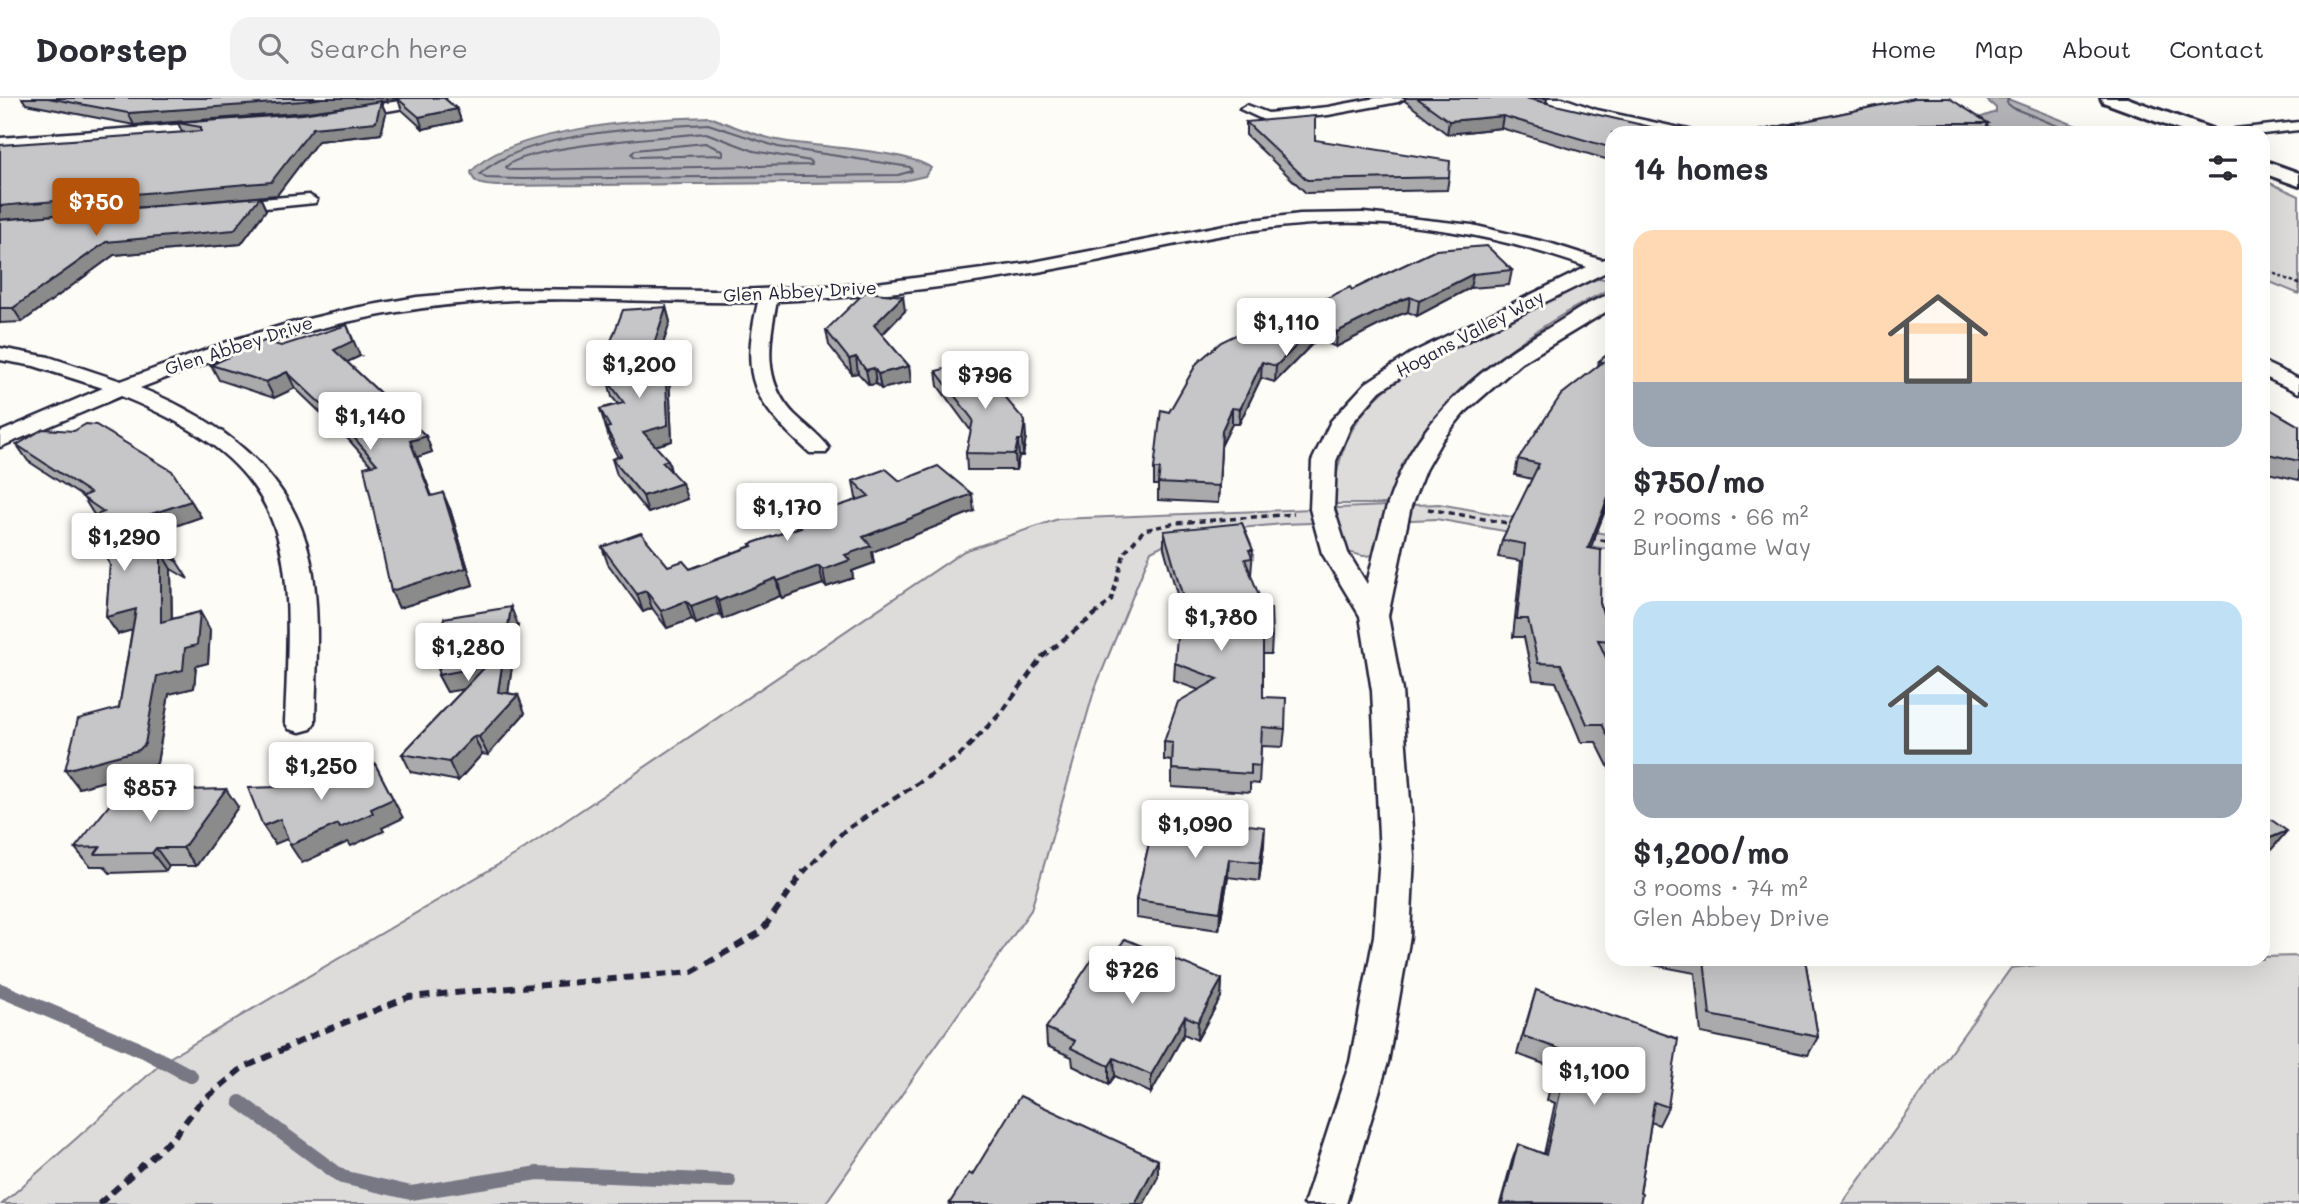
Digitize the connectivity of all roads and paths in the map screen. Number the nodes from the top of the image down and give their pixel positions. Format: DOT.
graph roads {
  1 [pos="438,98"];
  2 [pos="1398,98"];
  3 [pos="1550,98"];
  4 [pos="1367,100"];
  5 [pos="2101,100"];
  6 [pos="1247,110"];
  7 [pos="331,116"];
  8 [pos="231,125"];
  9 [pos="1652,126"];
  10 [pos="2158,126"];
  11 [pos="2183,126"];
  12 [pos="2299,126"];
  13 [pos="2270,129"];
  14 [pos="0,142"];
  15 [pos="2270,157"];
  16 [pos="2299,167"];
  17 [pos="2270,169"];
  18 [pos="2299,180"];
  19 [pos="309,200"];
  20 [pos="215,208"];
  21 [pos="1605,265"];
  22 [pos="1605,268"];
  23 [pos="2270,272"];
  24 [pos="2299,284"];
  25 [pos="768,297"];
  26 [pos="1605,304"];
  27 [pos="0,354"];
  28 [pos="2270,372"];
  29 [pos="121,387"];
  30 [pos="2299,387"];
  31 [pos="0,440"];
  32 [pos="818,448"];
  33 [pos="1399,509"];
  34 [pos="1323,512"];
  35 [pos="1515,524"];
  36 [pos="1582,537"];
  37 [pos="1605,541"];
  38 [pos="1374,616"];
  39 [pos="300,722"];
  40 [pos="99,1204"];
  41 [pos="1325,1204"];
  1 -- 7 [label="street"];
  2 -- 4 [label="street"];
  3 -- 9 [label="street"];
  4 -- 6 [label="street"];
  5 -- 10 [label="main road"];
  5 -- 11 [label="main road"];
  8 -- 14 [label="street"];
  12 -- 13 [label="street"];
  15 -- 16 [label="main road"];
  17 -- 18 [label="main road"];
  19 -- 20 [label="street"];
  21 -- 25 [label="street, Glen Abbey Drive"];
  22 -- 34 [label="street, Hogans Valley Way"];
  23 -- 24 [label="path"];
  25 -- 29 [label="street, Glen Abbey Drive"];
  25 -- 32 [label="street"];
  26 -- 33 [label="street, Hogans Valley Way"];
  27 -- 29 [label="street"];
  28 -- 30 [label="street"];
  29 -- 31 [label="street, Glen Abbey Drive"];
  29 -- 39 [label="street"];
  33 -- 35 [label="path"];
  33 -- 38 [label="street, Hogans Valley Way"];
  34 -- 38 [label="street, Hogans Valley Way"];
  34 -- 40 [label="path"];
  36 -- 37 [label="path"];
  38 -- 41 [label="street, Hogans Valley Way"];
}
